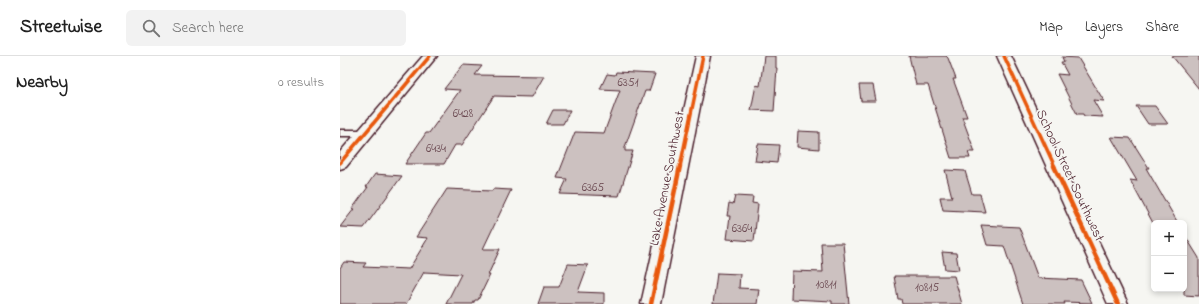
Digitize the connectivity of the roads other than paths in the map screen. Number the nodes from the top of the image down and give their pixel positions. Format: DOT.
graph roads {
  1 [pos="430,56"];
  2 [pos="703,56"];
  3 [pos="1004,56"];
  4 [pos="340,133"];
  5 [pos="365,133"];
  6 [pos="340,163"];
  7 [pos="652,304"];
  8 [pos="1118,304"];
  1 -- 5 [label="street"];
  2 -- 7 [label="street, Lake Avenue Southwest"];
  3 -- 8 [label="street, School Street Southwest"];
  4 -- 5 [label="lane"];
  5 -- 6 [label="street"];
}
